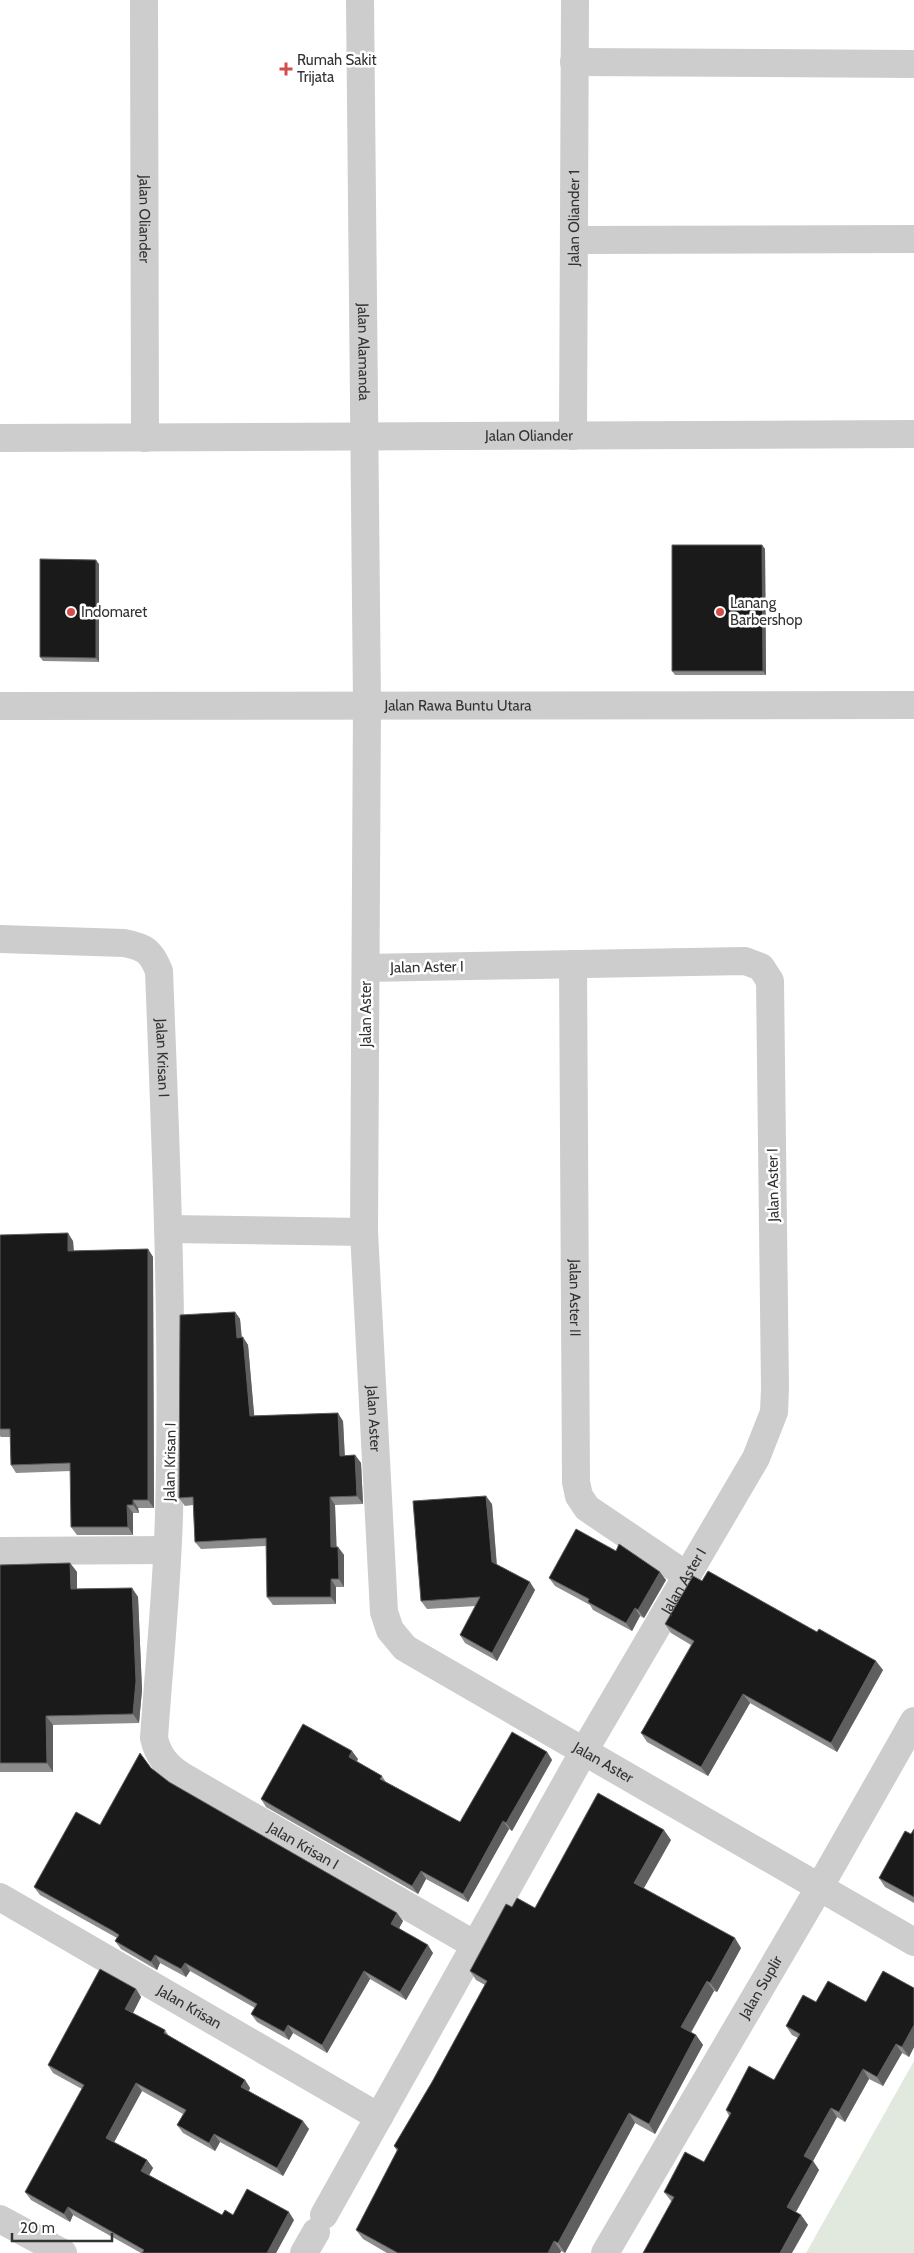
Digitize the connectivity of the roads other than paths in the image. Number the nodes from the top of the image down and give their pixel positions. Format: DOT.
graph roads {
  1 [pos="144,0"];
  2 [pos="360,0"];
  3 [pos="575,0"];
  4 [pos="574,62"];
  5 [pos="914,64"];
  6 [pos="574,240"];
  7 [pos="914,240"];
  8 [pos="914,434"];
  9 [pos="572,436"];
  10 [pos="364,437"];
  11 [pos="0,438"];
  12 [pos="145,438"];
  13 [pos="368,704"];
  14 [pos="914,705"];
  15 [pos="0,706"];
  16 [pos="0,939"];
  17 [pos="573,964"];
  18 [pos="366,968"];
  19 [pos="169,1229"];
  20 [pos="364,1232"];
  21 [pos="167,1550"];
  22 [pos="0,1551"];
  23 [pos="686,1575"];
  24 [pos="914,1721"];
  25 [pos="584,1750"];
  26 [pos="819,1888"];
  27 [pos="0,1897"];
  28 [pos="914,1942"];
  29 [pos="475,1945"];
  30 [pos="379,2116"];
  31 [pos="0,2218"];
  32 [pos="314,2233"];
  33 [pos="29,2245"];
  34 [pos="63,2253"];
  35 [pos="605,2253"];
  1 -- 12 [label="street, Jalan Oliander"];
  2 -- 10 [label="street, Jalan Alamanda"];
  3 -- 4 [label="street, Jalan Oliander 1"];
  4 -- 5 [label="street"];
  4 -- 6 [label="street, Jalan Oliander 1"];
  6 -- 7 [label="street"];
  6 -- 9 [label="street, Jalan Oliander 1"];
  8 -- 9 [label="street, Jalan Oliander"];
  9 -- 10 [label="street, Jalan Oliander"];
  10 -- 12 [label="street, Jalan Oliander"];
  10 -- 13 [label="street, Jalan Alamanda"];
  11 -- 12 [label="street, Jalan Oliander"];
  13 -- 14 [label="street, Jalan Rawa Buntu Utara"];
  13 -- 15 [label="street, Jalan Rawa Buntu Utara"];
  13 -- 18 [label="street, Jalan Aster"];
  16 -- 19 [label="street, Jalan Krisan I"];
  17 -- 18 [label="street, Jalan Aster I"];
  17 -- 23 [label="street, Jalan Aster II"];
  17 -- 23 [label="street, Jalan Aster I"];
  18 -- 20 [label="street, Jalan Aster"];
  19 -- 20 [label="street"];
  19 -- 21 [label="street, Jalan Krisan I"];
  20 -- 25 [label="street, Jalan Aster"];
  21 -- 22 [label="street"];
  21 -- 29 [label="street, Jalan Krisan I"];
  23 -- 25 [label="street, Jalan Aster I"];
  24 -- 26 [label="street, Jalan Suplir"];
  25 -- 26 [label="street, Jalan Aster"];
  25 -- 29 [label="street, Jalan Aster I"];
  26 -- 28 [label="street, Jalan Aster"];
  26 -- 35 [label="street, Jalan Suplir"];
  27 -- 30 [label="street, Jalan Krisan"];
  29 -- 30 [label="street, Jalan Aster I"];
  30 -- 32 [label="street, Jalan Aster I"];
  31 -- 33 [label="street"];
  33 -- 34 [label="street"];
}
